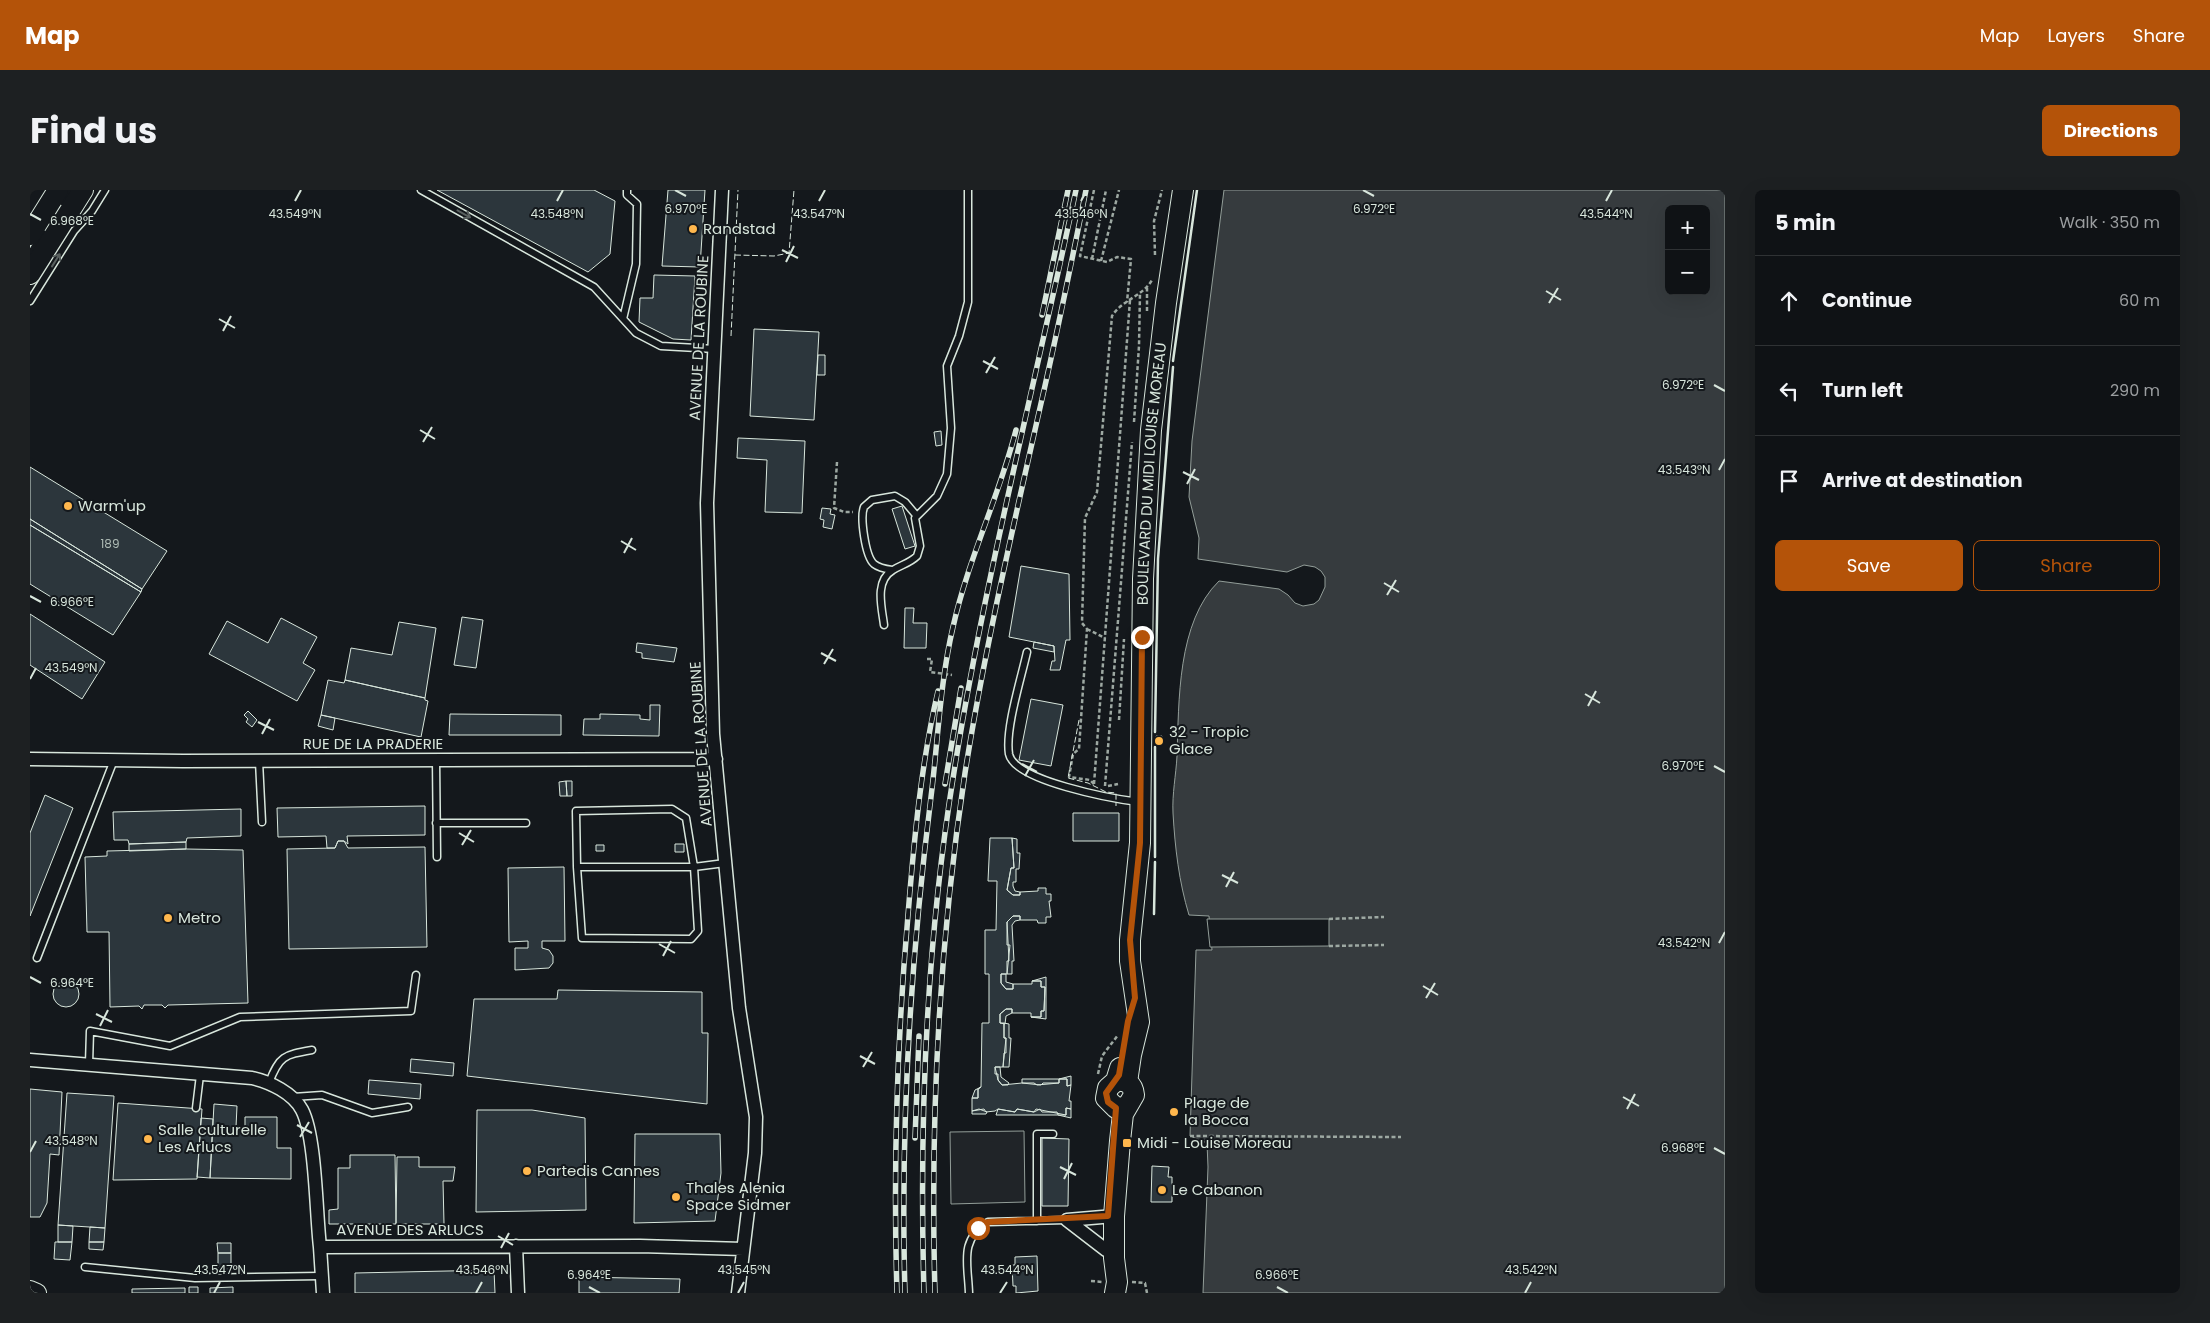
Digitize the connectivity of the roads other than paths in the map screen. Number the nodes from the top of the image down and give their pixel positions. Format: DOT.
graph roads {
  1 [pos="70,190"];
  2 [pos="83,190"];
  3 [pos="105,190"];
  4 [pos="421,190"];
  5 [pos="627,190"];
  6 [pos="722,190"];
  7 [pos="968,190"];
  8 [pos="1183,190"];
  9 [pos="63,211"];
  10 [pos="30,235"];
  11 [pos="30,254"];
  12 [pos="30,274"];
  13 [pos="30,301"];
  14 [pos="623,319"];
  15 [pos="715,349"];
  16 [pos="916,515"];
  17 [pos="892,570"];
  18 [pos="884,625"];
  19 [pos="1027,652"];
  20 [pos="30,759"];
  21 [pos="436,759"];
  22 [pos="716,759"];
  23 [pos="114,760"];
  24 [pos="258,761"];
  25 [pos="1140,802"];
  26 [pos="262,822"];
  27 [pos="436,823"];
  28 [pos="526,823"];
  29 [pos="437,857"];
  30 [pos="725,863"];
  31 [pos="577,867"];
  32 [pos="694,867"];
  33 [pos="37,958"];
  34 [pos="416,975"];
  35 [pos="312,1050"];
  36 [pos="30,1060"];
  37 [pos="89,1064"];
  38 [pos="200,1075"];
  39 [pos="269,1083"];
  40 [pos="290,1097"];
  41 [pos="408,1107"];
  42 [pos="196,1108"];
  43 [pos="1053,1134"];
  44 [pos="1111,1216"];
  45 [pos="1067,1220"];
  46 [pos="1036,1221"];
  47 [pos="516,1246"];
  48 [pos="320,1247"];
  49 [pos="743,1249"];
  50 [pos="1106,1250"];
  51 [pos="85,1267"];
  52 [pos="321,1276"];
  53 [pos="30,1290"];
  54 [pos="37,1293"];
  55 [pos="323,1293"];
  56 [pos="518,1293"];
  57 [pos="738,1293"];
  58 [pos="968,1293"];
  59 [pos="1106,1293"];
  60 [pos="1115,1293"];
  1 -- 9 [label="lane"];
  2 -- 9 [label="main road"];
  3 -- 9 [label="lane"];
  4 -- 14 [label="lane, one-way"];
  5 -- 14 [label="lane"];
  6 -- 15 [label="street, AVENUE DE LA ROUBINE"];
  7 -- 16 [label="lane"];
  8 -- 25 [label="main road, BOULEVARD DU MIDI LOUISE MOREAU"];
  9 -- 10 [label="main road"];
  9 -- 11 [label="lane"];
  9 -- 12 [label="main road"];
  13 -- 9 [label="lane, one-way"];
  14 -- 15 [label="lane"];
  15 -- 22 [label="street, AVENUE DE LA ROUBINE"];
  16 -- 17 [label="lane"];
  16 -- 17 [label="lane"];
  17 -- 18 [label="lane"];
  19 -- 25 [label="lane"];
  20 -- 23 [label="street, RUE DE LA PRADERIE"];
  21 -- 22 [label="street, RUE DE LA PRADERIE"];
  21 -- 24 [label="street, RUE DE LA PRADERIE"];
  21 -- 27 [label="lane"];
  22 -- 30 [label="street, AVENUE DE LA ROUBINE"];
  23 -- 24 [label="street, RUE DE LA PRADERIE"];
  23 -- 33 [label="lane"];
  24 -- 26 [label="lane"];
  25 -- 44 [label="main road, BOULEVARD DU MIDI LOUISE MOREAU"];
  27 -- 28 [label="lane"];
  27 -- 29 [label="lane"];
  30 -- 32 [label="lane"];
  30 -- 49 [label="street, AVENUE DE LA ROUBINE"];
  31 -- 32 [label="lane"];
  31 -- 32 [label="lane"];
  31 -- 32 [label="lane"];
  34 -- 37 [label="lane"];
  35 -- 39 [label="lane"];
  36 -- 37 [label="street, AVENUE DES ARLUCS"];
  37 -- 38 [label="street, AVENUE DES ARLUCS"];
  38 -- 39 [label="street, AVENUE DES ARLUCS"];
  38 -- 42 [label="lane"];
  39 -- 40 [label="street, AVENUE DES ARLUCS"];
  40 -- 41 [label="lane"];
  40 -- 48 [label="street, AVENUE DES ARLUCS"];
  43 -- 46 [label="lane"];
  44 -- 45 [label="street"];
  44 -- 50 [label="main road, BOULEVARD DU MIDI LOUISE MOREAU"];
  44 -- 60 [label="main road, BOULEVARD DU MIDI LOUISE MOREAU"];
  45 -- 46 [label="lane"];
  45 -- 50 [label="street"];
  46 -- 58 [label="lane"];
  47 -- 48 [label="street, AVENUE DES ARLUCS"];
  47 -- 49 [label="street, AVENUE DES ARLUCS"];
  47 -- 56 [label="street"];
  48 -- 52 [label="street"];
  49 -- 57 [label="street, AVENUE DE LA ROUBINE"];
  50 -- 59 [label="main road, BOULEVARD DU MIDI LOUISE MOREAU"];
  51 -- 52 [label="lane"];
  52 -- 55 [label="street"];
  53 -- 54 [label="main road"];
}
